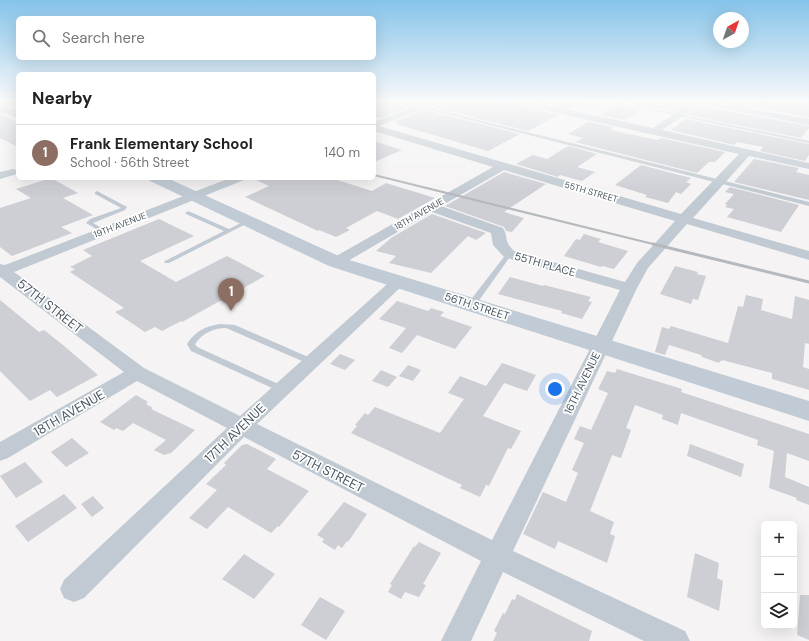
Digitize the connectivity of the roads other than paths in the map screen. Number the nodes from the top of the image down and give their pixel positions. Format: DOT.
graph roads {
  1 [pos="390,132"];
  2 [pos="522,132"];
  3 [pos="659,132"];
  4 [pos="760,132"];
  5 [pos="809,142"];
  6 [pos="747,152"];
  7 [pos="502,166"];
  8 [pos="809,166"];
  9 [pos="13,172"];
  10 [pos="0,176"];
  11 [pos="158,180"];
  12 [pos="236,180"];
  13 [pos="720,182"];
  14 [pos="98,193"];
  15 [pos="191,204"];
  16 [pos="809,204"];
  17 [pos="431,207"];
  18 [pos="685,220"];
  19 [pos="249,221"];
  20 [pos="103,231"];
  21 [pos="229,231"];
  22 [pos="510,254"];
  23 [pos="809,256"];
  24 [pos="167,262"];
  25 [pos="336,262"];
  26 [pos="1,270"];
  27 [pos="399,281"];
  28 [pos="629,288"];
  29 [pos="472,304"];
  30 [pos="601,345"];
  31 [pos="312,362"];
  32 [pos="137,374"];
  33 [pos="282,389"];
  34 [pos="809,411"];
  35 [pos="241,427"];
  36 [pos="0,452"];
  37 [pos="497,556"];
  38 [pos="74,589"];
  39 [pos="456,641"];
  40 [pos="675,641"];
  1 -- 7 [label="street, 55TH STREET"];
  2 -- 13 [label="lane"];
  3 -- 6 [label="street"];
  4 -- 5 [label="lane"];
  6 -- 8 [label="street"];
  6 -- 13 [label="street, 16TH AVENUE"];
  7 -- 17 [label="street, 18TH AVENUE"];
  7 -- 18 [label="street, 55TH STREET"];
  9 -- 10 [label="street"];
  11 -- 15 [label="street, 56TH STREET"];
  12 -- 15 [label="street, 19TH AVENUE"];
  13 -- 16 [label="lane"];
  13 -- 18 [label="street, 16TH AVENUE"];
  14 -- 20 [label="lane"];
  15 -- 19 [label="street, 56TH STREET"];
  15 -- 20 [label="street, 19TH AVENUE"];
  15 -- 21 [label="lane"];
  17 -- 22 [label="street, 55TH PLACE"];
  17 -- 25 [label="street, 18TH AVENUE"];
  18 -- 23 [label="street, 55TH STREET"];
  18 -- 28 [label="street, 16TH AVENUE"];
  19 -- 21 [label="lane"];
  19 -- 25 [label="street, 56TH STREET"];
  20 -- 26 [label="street, 19TH AVENUE"];
  21 -- 24 [label="lane"];
  22 -- 28 [label="street, 55TH PLACE"];
  22 -- 29 [label="lane"];
  25 -- 27 [label="street, 56TH STREET"];
  26 -- 32 [label="street, 57TH STREET"];
  27 -- 29 [label="street, 56TH STREET"];
  27 -- 31 [label="street, 17TH AVENUE"];
  28 -- 30 [label="street, 16TH AVENUE"];
  29 -- 30 [label="street, 56TH STREET"];
  30 -- 34 [label="street, 56TH STREET"];
  30 -- 37 [label="street, 16TH AVENUE"];
  31 -- 33 [label="street, 17TH AVENUE"];
  31 -- 33 [label="lane"];
  32 -- 35 [label="street, 57TH STREET"];
  32 -- 36 [label="street, 18TH AVENUE"];
  33 -- 35 [label="street, 17TH AVENUE"];
  35 -- 37 [label="street, 57TH STREET"];
  35 -- 38 [label="street, 17TH AVENUE"];
  37 -- 39 [label="street, 16TH AVENUE"];
  37 -- 40 [label="street, 57TH STREET"];
}
